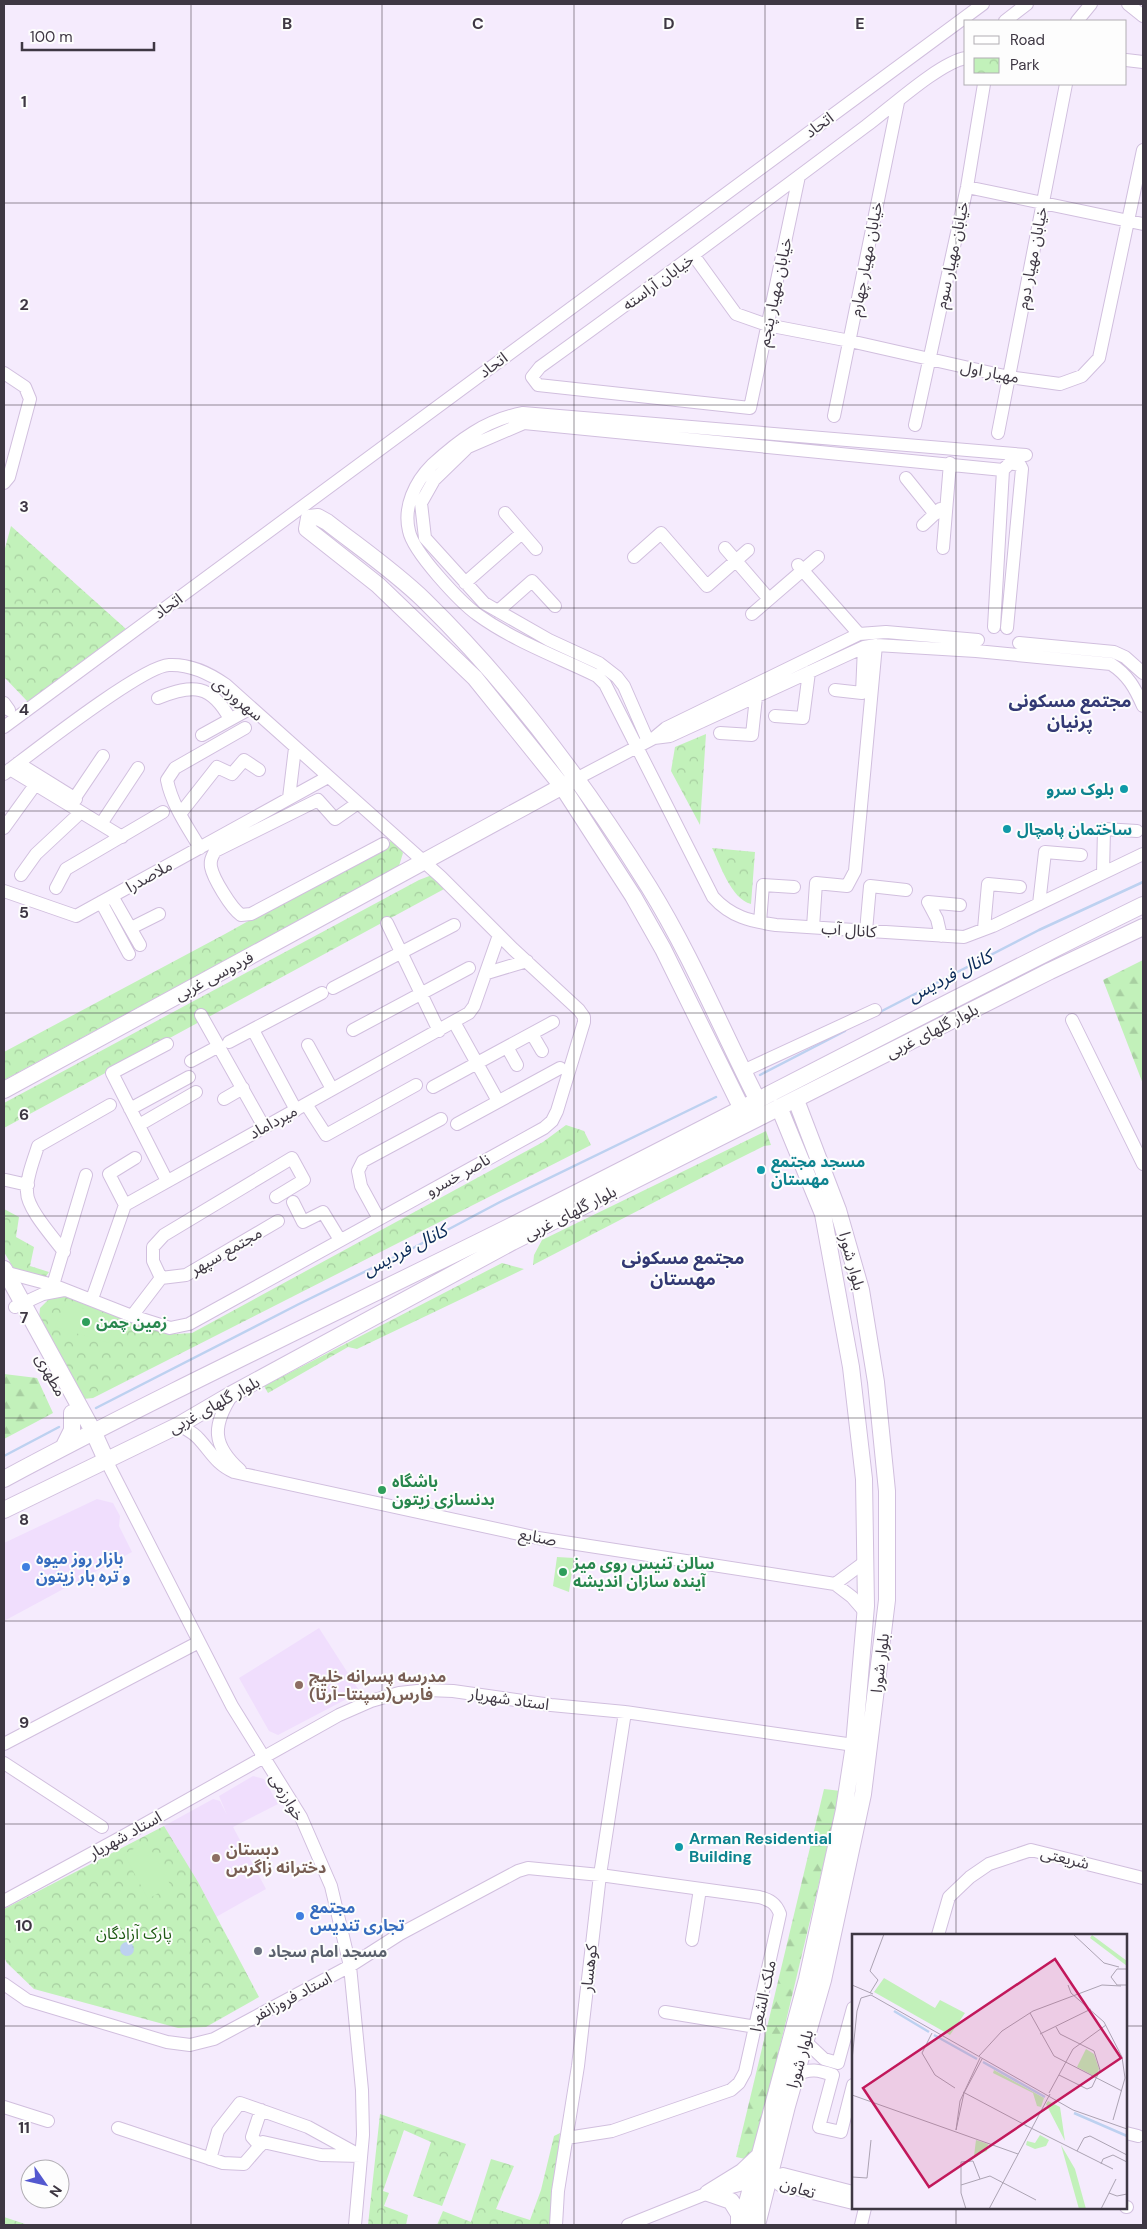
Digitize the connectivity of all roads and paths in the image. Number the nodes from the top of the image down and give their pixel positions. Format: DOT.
graph roads {
  1 [pos="983,4"];
  2 [pos="1027,4"];
  3 [pos="1091,4"];
  4 [pos="1128,4"];
  5 [pos="1143,16"];
  6 [pos="1006,20"];
  7 [pos="1078,20"];
  8 [pos="964,58"];
  9 [pos="1127,60"];
  10 [pos="1143,62"];
  11 [pos="984,85"];
  12 [pos="1066,85"];
  13 [pos="898,102"];
  14 [pos="1143,150"];
  15 [pos="799,176"];
  16 [pos="967,187"];
  17 [pos="1043,203"];
  18 [pos="1128,221"];
  19 [pos="1143,224"];
  20 [pos="694,256"];
  21 [pos="767,325"];
  22 [pos="850,341"];
  23 [pos="929,359"];
  24 [pos="4,373"];
  25 [pos="1009,377"];
  26 [pos="750,408"];
  27 [pos="834,416"];
  28 [pos="915,425"];
  29 [pos="998,433"];
  30 [pos="1026,455"];
  31 [pos="1006,463"];
  32 [pos="950,464"];
  33 [pos="906,478"];
  34 [pos="4,483"];
  35 [pos="946,504"];
  36 [pos="505,513"];
  37 [pos="935,514"];
  38 [pos="922,525"];
  39 [pos="522,533"];
  40 [pos="726,548"];
  41 [pos="943,548"];
  42 [pos="536,549"];
  43 [pos="748,550"];
  44 [pos="634,557"];
  45 [pos="818,557"];
  46 [pos="736,560"];
  47 [pos="800,568"];
  48 [pos="465,583"];
  49 [pos="769,599"];
  50 [pos="555,606"];
  51 [pos="498,611"];
  52 [pos="752,614"];
  53 [pos="994,627"];
  54 [pos="1007,628"];
  55 [pos="860,634"];
  56 [pos="977,645"];
  57 [pos="870,646"];
  58 [pos="1018,649"];
  59 [pos="809,672"];
  60 [pos="1143,673"];
  61 [pos="835,690"];
  62 [pos="756,696"];
  63 [pos="158,698"];
  64 [pos="1143,706"];
  65 [pos="251,708"];
  66 [pos="775,716"];
  67 [pos="230,719"];
  68 [pos="4,727"];
  69 [pos="245,728"];
  70 [pos="720,733"];
  71 [pos="202,735"];
  72 [pos="646,742"];
  73 [pos="296,748"];
  74 [pos="103,756"];
  75 [pos="138,768"];
  76 [pos="11,769"];
  77 [pos="259,770"];
  78 [pos="328,777"];
  79 [pos="569,782"];
  80 [pos="36,785"];
  81 [pos="289,798"];
  82 [pos="72,802"];
  83 [pos="358,803"];
  84 [pos="81,812"];
  85 [pos="163,812"];
  86 [pos="180,814"];
  87 [pos="103,821"];
  88 [pos="4,828"];
  89 [pos="1137,831"];
  90 [pos="125,835"];
  91 [pos="383,844"];
  92 [pos="200,848"];
  93 [pos="1143,854"];
  94 [pos="1082,855"];
  95 [pos="424,862"];
  96 [pos="1103,873"];
  97 [pos="21,875"];
  98 [pos="794,887"];
  99 [pos="1020,887"];
  100 [pos="56,888"];
  101 [pos="4,890"];
  102 [pos="906,890"];
  103 [pos="1143,896"];
  104 [pos="107,899"];
  105 [pos="1039,904"];
  106 [pos="960,905"];
  107 [pos="1143,905"];
  108 [pos="159,914"];
  109 [pos="760,922"];
  110 [pos="388,923"];
  111 [pos="454,925"];
  112 [pos="813,927"];
  113 [pos="131,928"];
  114 [pos="1096,928"];
  115 [pos="1143,928"];
  116 [pos="984,929"];
  117 [pos="866,931"];
  118 [pos="499,935"];
  119 [pos="941,936"];
  120 [pos="140,945"];
  121 [pos="401,952"];
  122 [pos="129,954"];
  123 [pos="527,962"];
  124 [pos="469,968"];
  125 [pos="487,972"];
  126 [pos="421,993"];
  127 [pos="875,1010"];
  128 [pos="202,1015"];
  129 [pos="916,1018"];
  130 [pos="1072,1020"];
  131 [pos="454,1022"];
  132 [pos="553,1022"];
  133 [pos="253,1030"];
  134 [pos="353,1030"];
  135 [pos="439,1030"];
  136 [pos="532,1034"];
  137 [pos="923,1035"];
  138 [pos="168,1044"];
  139 [pos="224,1044"];
  140 [pos="308,1045"];
  141 [pos="507,1047"];
  142 [pos="542,1051"];
  143 [pos="191,1061"];
  144 [pos="477,1063"];
  145 [pos="517,1065"];
  146 [pos="560,1068"];
  147 [pos="743,1072"];
  148 [pos="189,1077"];
  149 [pos="728,1078"];
  150 [pos="416,1086"];
  151 [pos="433,1087"];
  152 [pos="242,1088"];
  153 [pos="4,1090"];
  154 [pos="332,1090"];
  155 [pos="196,1092"];
  156 [pos="224,1099"];
  157 [pos="757,1099"];
  158 [pos="796,1100"];
  159 [pos="498,1102"];
  160 [pos="110,1105"];
  161 [pos="301,1107"];
  162 [pos="741,1107"];
  163 [pos="779,1107"];
  164 [pos="130,1109"];
  165 [pos="441,1119"];
  166 [pos="456,1124"];
  167 [pos="139,1125"];
  168 [pos="264,1127"];
  169 [pos="135,1158"];
  170 [pos="1143,1164"];
  171 [pos="86,1174"];
  172 [pos="625,1176"];
  173 [pos="6,1180"];
  174 [pos="167,1181"];
  175 [pos="28,1185"];
  176 [pos="276,1197"];
  177 [pos="293,1202"];
  178 [pos="125,1205"];
  179 [pos="379,1219"];
  180 [pos="278,1221"];
  181 [pos="340,1240"];
  182 [pos="64,1252"];
  183 [pos="4,1274"];
  184 [pos="161,1278"];
  185 [pos="58,1288"];
  186 [pos="92,1299"];
  187 [pos="18,1305"];
  188 [pos="132,1316"];
  189 [pos="232,1394"];
  190 [pos="72,1413"];
  191 [pos="179,1425"];
  192 [pos="89,1433"];
  193 [pos="64,1446"];
  194 [pos="103,1464"];
  195 [pos="244,1474"];
  196 [pos="4,1478"];
  197 [pos="4,1510"];
  198 [pos="866,1561"];
  199 [pos="835,1584"];
  200 [pos="866,1612"];
  201 [pos="198,1642"];
  202 [pos="625,1712"];
  203 [pos="4,1744"];
  204 [pos="854,1745"];
  205 [pos="262,1756"];
  206 [pos="4,1763"];
  207 [pos="102,1827"];
  208 [pos="600,1875"];
  209 [pos="1143,1878"];
  210 [pos="700,1889"];
  211 [pos="4,1900"];
  212 [pos="938,1934"];
  213 [pos="692,1940"];
  214 [pos="350,1966"];
  215 [pos="4,1984"];
  216 [pos="852,2011"];
  217 [pos="665,2012"];
  218 [pos="756,2027"];
  219 [pos="805,2041"];
  220 [pos="835,2069"];
  221 [pos="796,2075"];
  222 [pos="852,2089"];
  223 [pos="4,2107"];
  224 [pos="261,2110"];
  225 [pos="48,2121"];
  226 [pos="118,2128"];
  227 [pos="567,2138"];
  228 [pos="260,2146"];
  229 [pos="361,2156"];
  230 [pos="759,2156"];
  231 [pos="210,2159"];
  232 [pos="770,2177"];
  233 [pos="753,2181"];
  234 [pos="852,2192"];
  235 [pos="708,2193"];
  236 [pos="852,2203"];
  237 [pos="865,2209"];
  238 [pos="355,2225"];
  239 [pos="556,2225"];
  240 [pos="628,2225"];
  241 [pos="740,2225"];
  242 [pos="758,2225"];
  243 [pos="861,2225"];
  1 -- 68 [label="street, اتحاد"];
  2 -- 6 [label="street"];
  3 -- 7 [label="street"];
  4 -- 5 [label="street"];
  8 -- 13 [label="street, خیابان آراسته"];
  9 -- 10 [label="street"];
  11 -- 16 [label="street, خیابان مهیار سوم"];
  12 -- 17 [label="street, خیابان مهیار دوم"];
  13 -- 15 [label="street, خیابان آراسته"];
  13 -- 22 [label="street, خیابان مهیار چهارم"];
  14 -- 18 [label="street, مهیار اول"];
  15 -- 20 [label="street, خیابان آراسته"];
  15 -- 21 [label="street, خیابان مهیار پنجم"];
  16 -- 17 [label="street"];
  16 -- 23 [label="street, خیابان مهیار سوم"];
  17 -- 18 [label="street"];
  17 -- 25 [label="street, خیابان مهیار دوم"];
  18 -- 19 [label="street"];
  18 -- 25 [label="street, مهیار اول"];
  20 -- 21 [label="street, مهیار اول"];
  20 -- 26 [label="street, خیابان آراسته"];
  21 -- 22 [label="street, مهیار اول"];
  21 -- 26 [label="street, خیابان مهیار پنجم"];
  22 -- 23 [label="street, مهیار اول"];
  22 -- 27 [label="street, خیابان مهیار چهارم"];
  23 -- 25 [label="street, مهیار اول"];
  23 -- 28 [label="street, خیابان مهیار سوم"];
  24 -- 34 [label="street"];
  25 -- 29 [label="street, خیابان مهیار دوم"];
  30 -- 31 [label="street"];
  31 -- 32 [label="street"];
  31 -- 53 [label="street"];
  31 -- 54 [label="street"];
  31 -- 72 [label="street"];
  32 -- 35 [label="street"];
  32 -- 48 [label="street"];
  33 -- 37 [label="street"];
  35 -- 37 [label="street"];
  35 -- 41 [label="street"];
  36 -- 39 [label="street"];
  37 -- 38 [label="street"];
  39 -- 42 [label="street"];
  39 -- 48 [label="street"];
  40 -- 46 [label="street"];
  43 -- 46 [label="street"];
  44 -- 46 [label="street"];
  45 -- 47 [label="street"];
  46 -- 49 [label="street"];
  47 -- 49 [label="street"];
  47 -- 55 [label="street"];
  48 -- 51 [label="street"];
  49 -- 52 [label="street"];
  50 -- 51 [label="street"];
  51 -- 72 [label="street"];
  53 -- 54 [label="street"];
  53 -- 56 [label="street"];
  54 -- 58 [label="street"];
  55 -- 56 [label="street"];
  55 -- 72 [label="street"];
  56 -- 57 [label="street"];
  56 -- 58 [label="street"];
  57 -- 59 [label="street"];
  57 -- 61 [label="street"];
  57 -- 112 [label="street"];
  58 -- 60 [label="street"];
  58 -- 64 [label="street"];
  59 -- 62 [label="street"];
  59 -- 66 [label="street"];
  62 -- 70 [label="street"];
  62 -- 72 [label="street"];
  63 -- 67 [label="street"];
  65 -- 67 [label="street"];
  65 -- 73 [label="street, سهروردی"];
  65 -- 76 [label="street, سهروردی"];
  67 -- 71 [label="street"];
  69 -- 86 [label="street"];
  72 -- 79 [label="street"];
  72 -- 109 [label="street, کانال آب"];
  73 -- 78 [label="street, سهروردی"];
  73 -- 81 [label="street"];
  74 -- 82 [label="street"];
  75 -- 87 [label="street"];
  76 -- 80 [label="street"];
  76 -- 82 [label="street"];
  77 -- 86 [label="street"];
  78 -- 81 [label="street, ملاصدرا"];
  78 -- 83 [label="street, سهروردی"];
  79 -- 79 [label="main road"];
  79 -- 95 [label="main road, فردوسی غربی"];
  79 -- 147 [label="main road"];
  79 -- 149 [label="main road"];
  80 -- 82 [label="street"];
  80 -- 88 [label="street"];
  81 -- 92 [label="street, ملاصدرا"];
  82 -- 84 [label="street"];
  82 -- 87 [label="street"];
  83 -- 91 [label="street"];
  83 -- 95 [label="street, سهروردی"];
  84 -- 87 [label="street"];
  84 -- 97 [label="street"];
  85 -- 90 [label="street"];
  86 -- 92 [label="street"];
  87 -- 90 [label="street"];
  89 -- 96 [label="street"];
  90 -- 100 [label="street"];
  92 -- 104 [label="street, ملاصدرا"];
  93 -- 96 [label="street, کانال آب"];
  94 -- 105 [label="street"];
  95 -- 118 [label="street, ناصر خسرو"];
  95 -- 153 [label="main road, فردوسی غربی"];
  96 -- 105 [label="street, کانال آب"];
  98 -- 109 [label="street"];
  99 -- 116 [label="street"];
  101 -- 104 [label="street, ملاصدرا"];
  102 -- 117 [label="street"];
  103 -- 114 [label="main road"];
  104 -- 113 [label="street"];
  104 -- 122 [label="street"];
  105 -- 116 [label="street, کانال آب"];
  106 -- 119 [label="street"];
  107 -- 114 [label="main road, بلوار گلهای غربی"];
  108 -- 113 [label="street"];
  109 -- 112 [label="street, کانال آب"];
  110 -- 121 [label="street"];
  111 -- 121 [label="street"];
  112 -- 117 [label="street, کانال آب"];
  113 -- 120 [label="street"];
  114 -- 129 [label="main road, بلوار گلهای غربی"];
  115 -- 137 [label="main road, بلوار گلهای غربی"];
  116 -- 119 [label="street, کانال آب"];
  117 -- 119 [label="street, کانال آب"];
  118 -- 123 [label="street, ناصر خسرو"];
  118 -- 125 [label="street, میرداماد"];
  121 -- 126 [label="street"];
  121 -- 133 [label="street"];
  123 -- 125 [label="street"];
  123 -- 179 [label="street, ناصر خسرو"];
  124 -- 126 [label="street"];
  125 -- 131 [label="street, میرداماد"];
  126 -- 134 [label="street"];
  126 -- 135 [label="street"];
  127 -- 147 [label="street"];
  128 -- 139 [label="street"];
  129 -- 137 [label="main road"];
  129 -- 157 [label="main road, بلوار گلهای غربی"];
  130 -- 170 [label="street"];
  131 -- 135 [label="street, میرداماد"];
  131 -- 144 [label="street"];
  132 -- 136 [label="street"];
  133 -- 139 [label="street"];
  133 -- 161 [label="street"];
  135 -- 154 [label="street, میرداماد"];
  136 -- 141 [label="street"];
  136 -- 142 [label="street"];
  137 -- 158 [label="main road, بلوار گلهای غربی"];
  138 -- 164 [label="street"];
  139 -- 143 [label="street"];
  139 -- 152 [label="street"];
  140 -- 154 [label="street"];
  141 -- 144 [label="street"];
  141 -- 145 [label="street"];
  144 -- 151 [label="street"];
  144 -- 159 [label="street"];
  146 -- 159 [label="street"];
  147 -- 149 [label="main road"];
  147 -- 157 [label="main road"];
  148 -- 164 [label="street"];
  149 -- 162 [label="main road"];
  150 -- 161 [label="street"];
  152 -- 156 [label="street"];
  152 -- 168 [label="street"];
  154 -- 161 [label="street, میرداماد"];
  155 -- 167 [label="street"];
  157 -- 162 [label="main road, بلوار گلهای غربی"];
  158 -- 163 [label="main road, بلوار گلهای غربی"];
  158 -- 219 [label="main road, بلوار شورا"];
  159 -- 166 [label="street"];
  160 -- 175 [label="street"];
  161 -- 168 [label="street, میرداماد"];
  162 -- 172 [label="main road, بلوار گلهای غربی"];
  163 -- 172 [label="main road, بلوار گلهای غربی"];
  163 -- 198 [label="main road, بلوار شورا"];
  164 -- 167 [label="street"];
  165 -- 179 [label="street"];
  167 -- 174 [label="street"];
  168 -- 174 [label="street, میرداماد"];
  169 -- 178 [label="street"];
  171 -- 182 [label="street"];
  172 -- 189 [label="main road, بلوار گلهای غربی"];
  172 -- 192 [label="main road, بلوار گلهای غربی"];
  173 -- 175 [label="street"];
  174 -- 178 [label="street, میرداماد"];
  175 -- 182 [label="street"];
  176 -- 184 [label="street"];
  177 -- 181 [label="street"];
  178 -- 186 [label="street"];
  179 -- 181 [label="street, ناصر خسرو"];
  180 -- 184 [label="street, مجتمع سپهر"];
  181 -- 188 [label="street, ناصر خسرو"];
  182 -- 185 [label="street"];
  183 -- 185 [label="street, ناصر خسرو"];
  183 -- 187 [label="main road, مطهری"];
  184 -- 188 [label="street"];
  185 -- 186 [label="street, ناصر خسرو"];
  185 -- 187 [label="street"];
  186 -- 188 [label="street, ناصر خسرو"];
  187 -- 190 [label="main road, مطهری"];
  187 -- 192 [label="main road"];
  189 -- 191 [label="main road, بلوار گلهای غربی"];
  189 -- 195 [label="street"];
  190 -- 192 [label="main road, مطهری"];
  190 -- 193 [label="main road"];
  191 -- 194 [label="main road, بلوار گلهای غربی"];
  191 -- 195 [label="street, صنایع"];
  192 -- 193 [label="main road, بلوار گلهای غربی"];
  192 -- 194 [label="main road, مطهری"];
  193 -- 196 [label="main road, بلوار گلهای غربی"];
  194 -- 197 [label="main road, بلوار گلهای غربی"];
  194 -- 201 [label="street, خوارزمی"];
  195 -- 199 [label="street, صنایع"];
  198 -- 199 [label="street"];
  198 -- 200 [label="main road, بلوار شورا"];
  199 -- 200 [label="street"];
  200 -- 204 [label="main road, بلوار شورا"];
  201 -- 203 [label="street"];
  201 -- 205 [label="street, خوارزمی"];
  202 -- 204 [label="street, استاد شهریار"];
  202 -- 205 [label="street, استاد شهریار"];
  202 -- 208 [label="street, کوهسار"];
  204 -- 230 [label="main road, بلوار شورا"];
  205 -- 211 [label="street, استاد شهریار"];
  205 -- 214 [label="street, خوارزمی"];
  206 -- 207 [label="street"];
  208 -- 210 [label="street, ملک الشعرا"];
  208 -- 214 [label="street, استاد فروزانفر"];
  208 -- 227 [label="street, کوهسار"];
  209 -- 212 [label="street, شریعتی"];
  210 -- 213 [label="street"];
  210 -- 218 [label="street, ملک الشعرا"];
  214 -- 215 [label="street, استاد فروزانفر"];
  214 -- 229 [label="street, خوارزمی"];
  216 -- 220 [label="street"];
  217 -- 218 [label="street"];
  218 -- 227 [label="street, ملک الشعرا"];
  219 -- 220 [label="street"];
  219 -- 221 [label="main road, بلوار شورا"];
  220 -- 221 [label="street"];
  220 -- 222 [label="street"];
  221 -- 232 [label="main road, بلوار شورا"];
  223 -- 225 [label="street"];
  224 -- 228 [label="street"];
  224 -- 229 [label="street"];
  224 -- 231 [label="street"];
  226 -- 231 [label="street"];
  227 -- 239 [label="street, کوهسار"];
  228 -- 229 [label="street"];
  228 -- 231 [label="street"];
  229 -- 238 [label="street, خوارزمی"];
  230 -- 233 [label="main road, بلوار شورا"];
  230 -- 235 [label="main road"];
  232 -- 233 [label="street"];
  232 -- 234 [label="street, تعاون"];
  232 -- 236 [label="street, تعاون"];
  232 -- 242 [label="main road, بلوار شورا"];
  233 -- 235 [label="street"];
  233 -- 241 [label="main road, بلوار شورا"];
  235 -- 240 [label="street"];
  235 -- 241 [label="main road"];
  237 -- 243 [label="street"];
}
